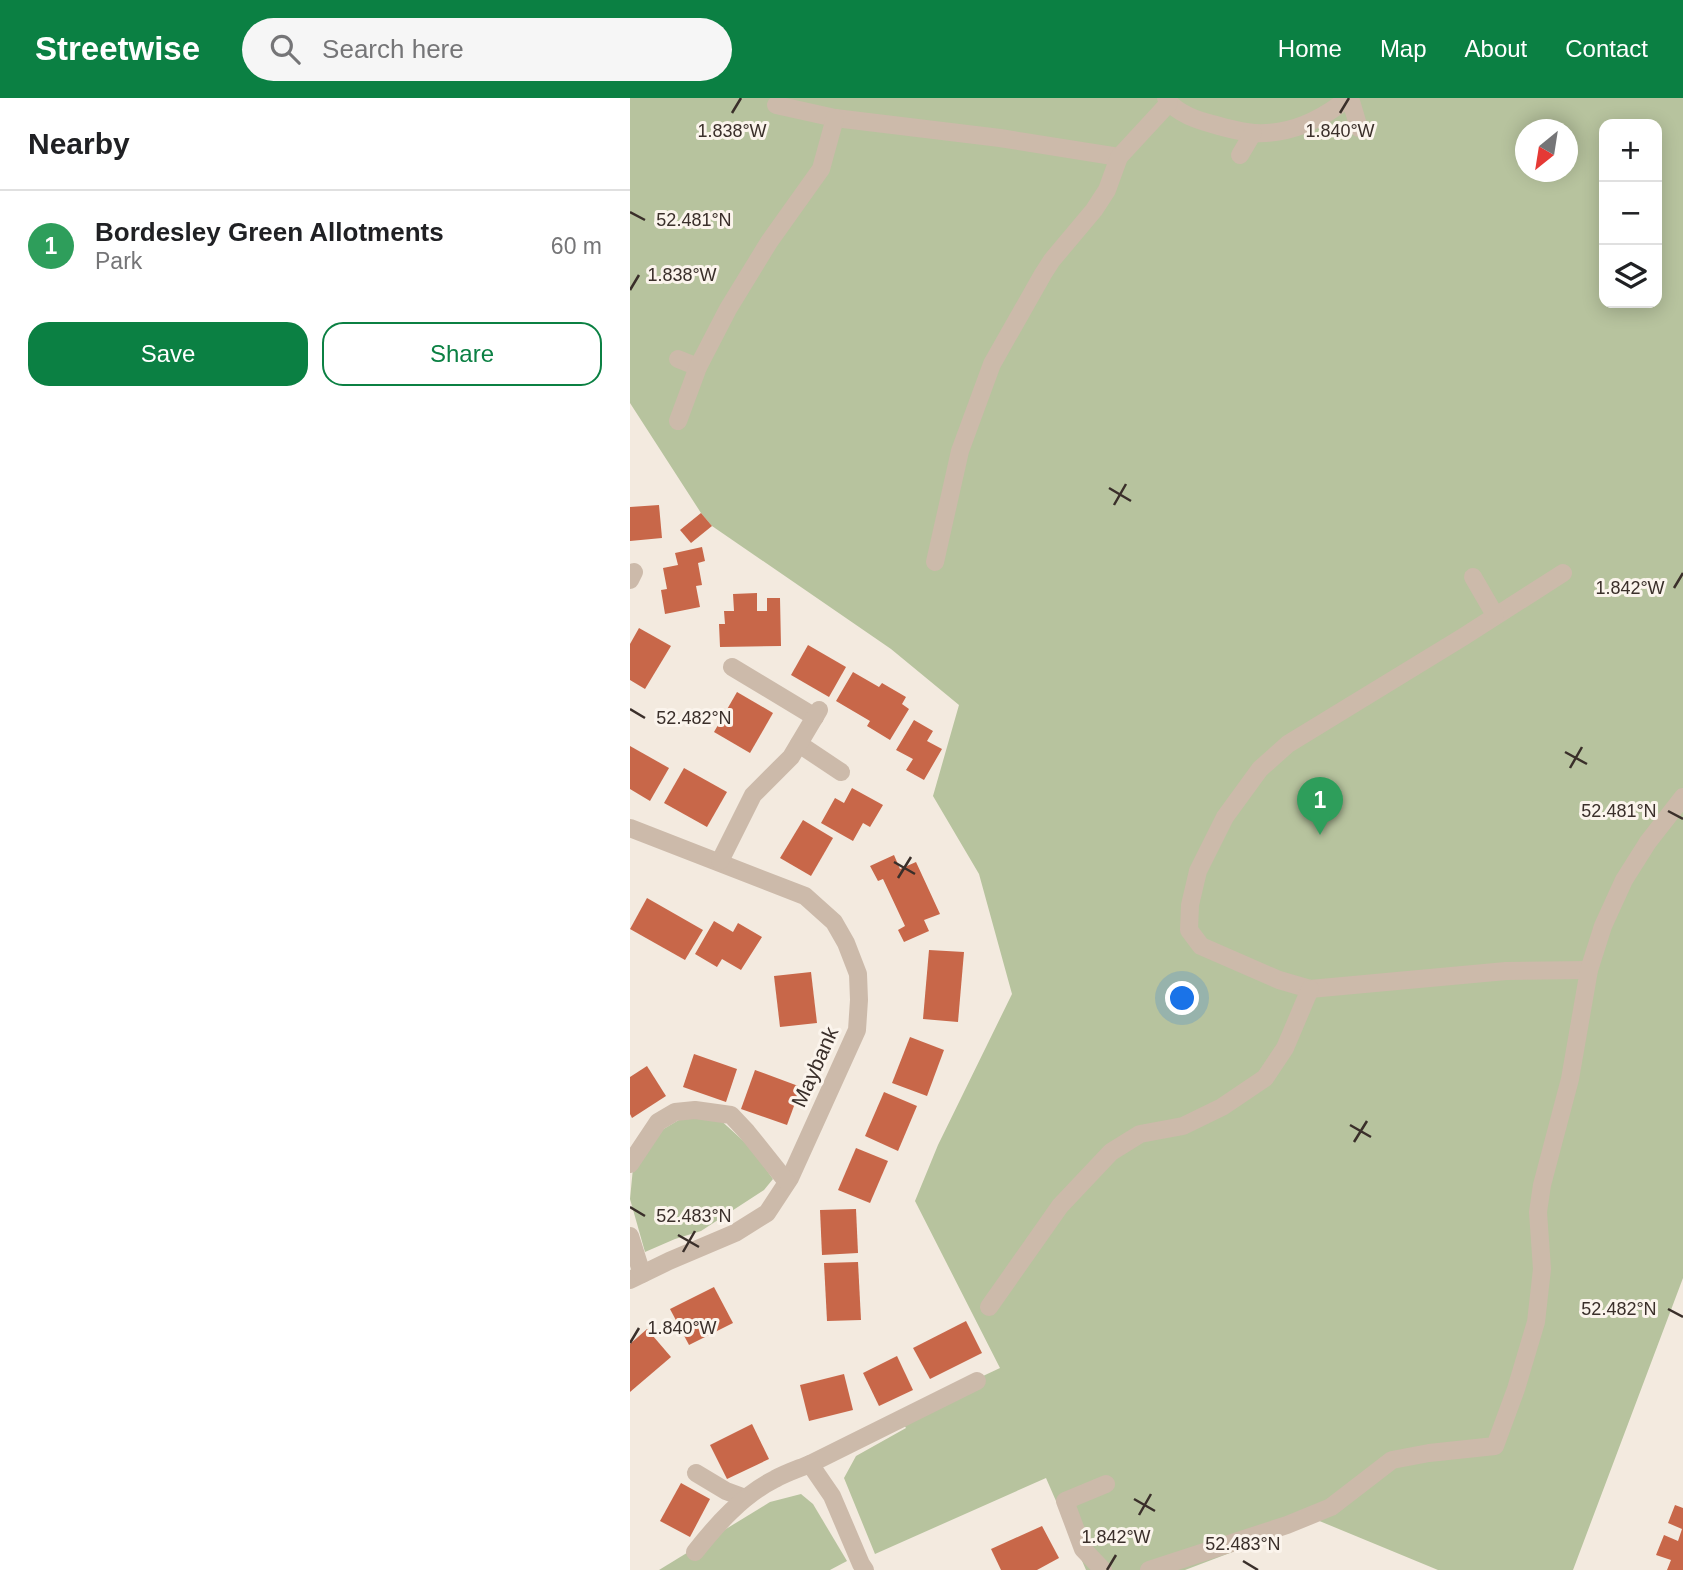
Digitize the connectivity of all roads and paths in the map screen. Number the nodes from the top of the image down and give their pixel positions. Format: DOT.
graph roads {
  1 [pos="1349,98"];
  2 [pos="1167,100"];
  3 [pos="776,105"];
  4 [pos="835,118"];
  5 [pos="1359,128"];
  6 [pos="1253,133"];
  7 [pos="1240,155"];
  8 [pos="1119,158"];
  9 [pos="678,359"];
  10 [pos="698,367"];
  11 [pos="678,421"];
  12 [pos="935,562"];
  13 [pos="1563,573"];
  14 [pos="1472,577"];
  15 [pos="1495,615"];
  16 [pos="732,667"];
  17 [pos="799,744"];
  18 [pos="841,772"];
  19 [pos="1683,797"];
  20 [pos="630,828"];
  21 [pos="720,861"];
  22 [pos="1589,970"];
  23 [pos="1310,989"];
  24 [pos="630,1164"];
  25 [pos="787,1182"];
  26 [pos="630,1236"];
  27 [pos="636,1277"];
  28 [pos="989,1307"];
  29 [pos="977,1381"];
  30 [pos="810,1464"];
  31 [pos="696,1474"];
  32 [pos="1106,1484"];
  33 [pos="745,1498"];
  34 [pos="695,1552"];
  35 [pos="865,1570"];
  36 [pos="1103,1570"];
  37 [pos="1149,1570"];
  1 -- 5 [label="street"];
  1 -- 6 [label="street"];
  2 -- 6 [label="street"];
  2 -- 8 [label="street"];
  3 -- 4 [label="street"];
  4 -- 8 [label="street"];
  4 -- 10 [label="street"];
  6 -- 7 [label="street"];
  8 -- 12 [label="street"];
  9 -- 10 [label="street"];
  10 -- 11 [label="street"];
  13 -- 15 [label="street"];
  14 -- 15 [label="street"];
  15 -- 23 [label="street"];
  16 -- 17 [label="street"];
  17 -- 18 [label="street"];
  17 -- 21 [label="street"];
  19 -- 22 [label="street"];
  20 -- 21 [label="street, Maybank"];
  21 -- 25 [label="street, Maybank"];
  22 -- 23 [label="street"];
  22 -- 37 [label="street"];
  23 -- 28 [label="street"];
  24 -- 25 [label="street"];
  25 -- 27 [label="street, Maybank"];
  26 -- 27 [label="street"];
  29 -- 30 [label="street"];
  30 -- 33 [label="street"];
  30 -- 35 [label="street"];
  31 -- 33 [label="street"];
  32 -- 36 [label="street"];
  33 -- 34 [label="street"];
}
